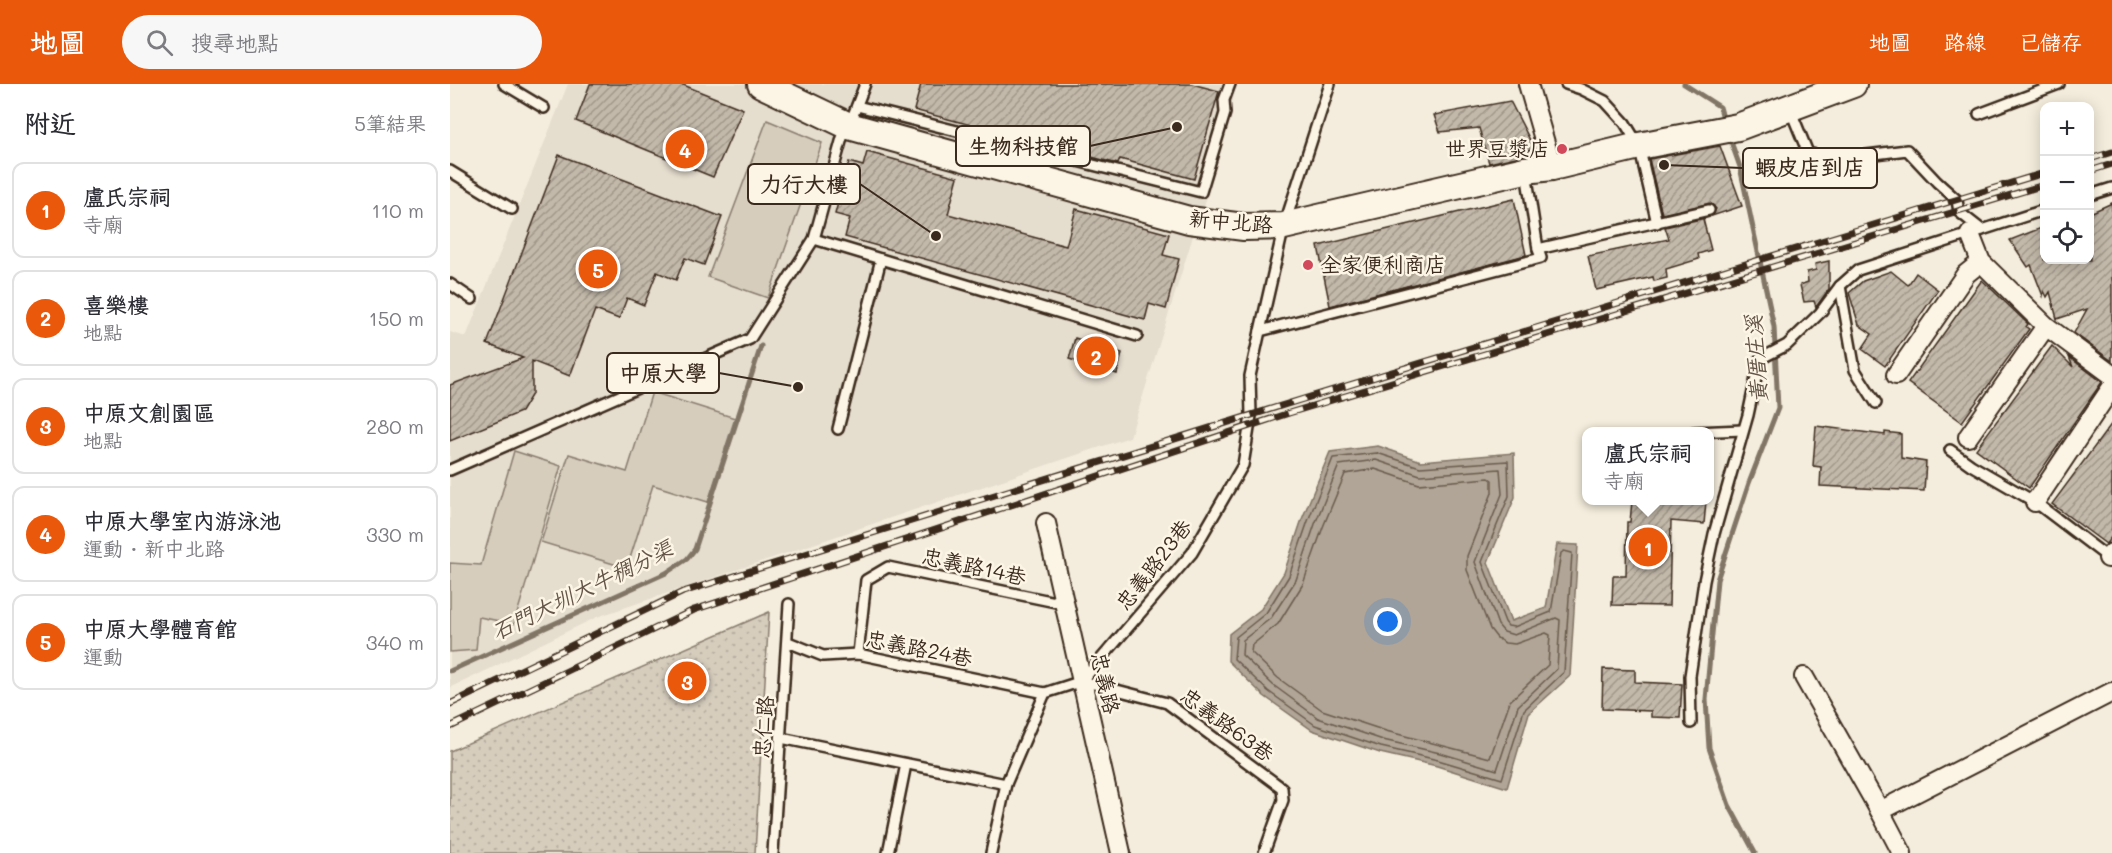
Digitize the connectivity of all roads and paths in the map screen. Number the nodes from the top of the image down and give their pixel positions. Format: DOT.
graph roads {
  1 [pos="504,84"];
  2 [pos="760,84"];
  3 [pos="865,84"];
  4 [pos="1230,84"];
  5 [pos="1330,84"];
  6 [pos="1528,84"];
  7 [pos="1566,84"];
  8 [pos="1853,84"];
  9 [pos="2060,84"];
  10 [pos="1581,86"];
  11 [pos="543,108"];
  12 [pos="1790,109"];
  13 [pos="1979,114"];
  14 [pos="853,116"];
  15 [pos="1638,146"];
  16 [pos="1552,167"];
  17 [pos="1526,170"];
  18 [pos="450,171"];
  19 [pos="2112,188"];
  20 [pos="2094,194"];
  21 [pos="512,209"];
  22 [pos="1709,210"];
  23 [pos="2040,211"];
  24 [pos="1657,222"];
  25 [pos="1284,226"];
  26 [pos="1976,232"];
  27 [pos="814,239"];
  28 [pos="1538,249"];
  29 [pos="881,259"];
  30 [pos="1981,262"];
  31 [pos="450,284"];
  32 [pos="1840,286"];
  33 [pos="472,299"];
  34 [pos="2046,326"];
  35 [pos="1260,331"];
  36 [pos="1137,336"];
  37 [pos="1896,375"];
  38 [pos="2112,375"];
  39 [pos="2112,387"];
  40 [pos="1876,403"];
  41 [pos="838,429"];
  42 [pos="1743,430"];
  43 [pos="1714,431"];
  44 [pos="1968,437"];
  45 [pos="1950,450"];
  46 [pos="450,470"];
  47 [pos="2035,502"];
  48 [pos="1046,523"];
  49 [pos="2111,557"];
  50 [pos="789,604"];
  51 [pos="1065,604"];
  52 [pos="788,642"];
  53 [pos="858,654"];
  54 [pos="1804,677"];
  55 [pos="1082,681"];
  56 [pos="2112,692"];
  57 [pos="1045,693"];
  58 [pos="1691,723"];
  59 [pos="781,738"];
  60 [pos="906,764"];
  61 [pos="1006,784"];
  62 [pos="1880,811"];
  63 [pos="773,853"];
  64 [pos="888,853"];
  65 [pos="991,853"];
  66 [pos="1121,853"];
  67 [pos="1264,853"];
  68 [pos="1902,853"];
  1 -- 11 [label="lane"];
  2 -- 14 [label="street, 新中北路"];
  3 -- 14 [label="lane"];
  4 -- 14 [label="lane"];
  5 -- 25 [label="lane, 忠義路23巷"];
  6 -- 16 [label="street"];
  7 -- 10 [label="lane"];
  8 -- 12 [label="street"];
  9 -- 13 [label="lane"];
  10 -- 15 [label="lane"];
  12 -- 15 [label="street, 新中北路"];
  12 -- 26 [label="lane"];
  14 -- 25 [label="street, 新中北路"];
  14 -- 27 [label="lane"];
  15 -- 16 [label="street, 新中北路"];
  15 -- 24 [label="lane"];
  16 -- 17 [label="street, 新中北路"];
  17 -- 25 [label="street, 新中北路"];
  17 -- 28 [label="lane"];
  18 -- 21 [label="lane"];
  19 -- 20 [label="lane"];
  22 -- 24 [label="lane"];
  23 -- 26 [label="lane"];
  24 -- 28 [label="lane"];
  25 -- 35 [label="lane, 忠義路23巷"];
  26 -- 30 [label="street"];
  26 -- 32 [label="lane"];
  27 -- 29 [label="lane"];
  27 -- 46 [label="lane"];
  28 -- 35 [label="lane"];
  29 -- 36 [label="lane"];
  29 -- 41 [label="lane"];
  30 -- 34 [label="street"];
  30 -- 37 [label="street"];
  31 -- 33 [label="lane"];
  32 -- 40 [label="lane"];
  32 -- 42 [label="lane"];
  34 -- 38 [label="street"];
  34 -- 44 [label="street"];
  35 -- 55 [label="lane, 忠義路23巷"];
  39 -- 47 [label="street"];
  42 -- 43 [label="lane"];
  42 -- 58 [label="lane"];
  45 -- 47 [label="lane"];
  47 -- 49 [label="lane"];
  48 -- 51 [label="street, 忠義路"];
  50 -- 52 [label="lane, 忠仁路"];
  51 -- 53 [label="lane, 忠義路14巷"];
  51 -- 55 [label="street, 忠義路"];
  52 -- 53 [label="lane, 忠義路24巷"];
  52 -- 59 [label="lane, 忠仁路"];
  53 -- 57 [label="lane, 忠義路24巷"];
  54 -- 62 [label="street"];
  55 -- 57 [label="lane"];
  55 -- 66 [label="street, 忠義路"];
  55 -- 67 [label="lane, 忠義路63巷"];
  56 -- 62 [label="street"];
  57 -- 61 [label="lane"];
  59 -- 60 [label="lane"];
  59 -- 63 [label="lane, 忠仁路"];
  60 -- 61 [label="lane"];
  60 -- 64 [label="lane"];
  61 -- 65 [label="lane"];
  62 -- 68 [label="street"];
}
